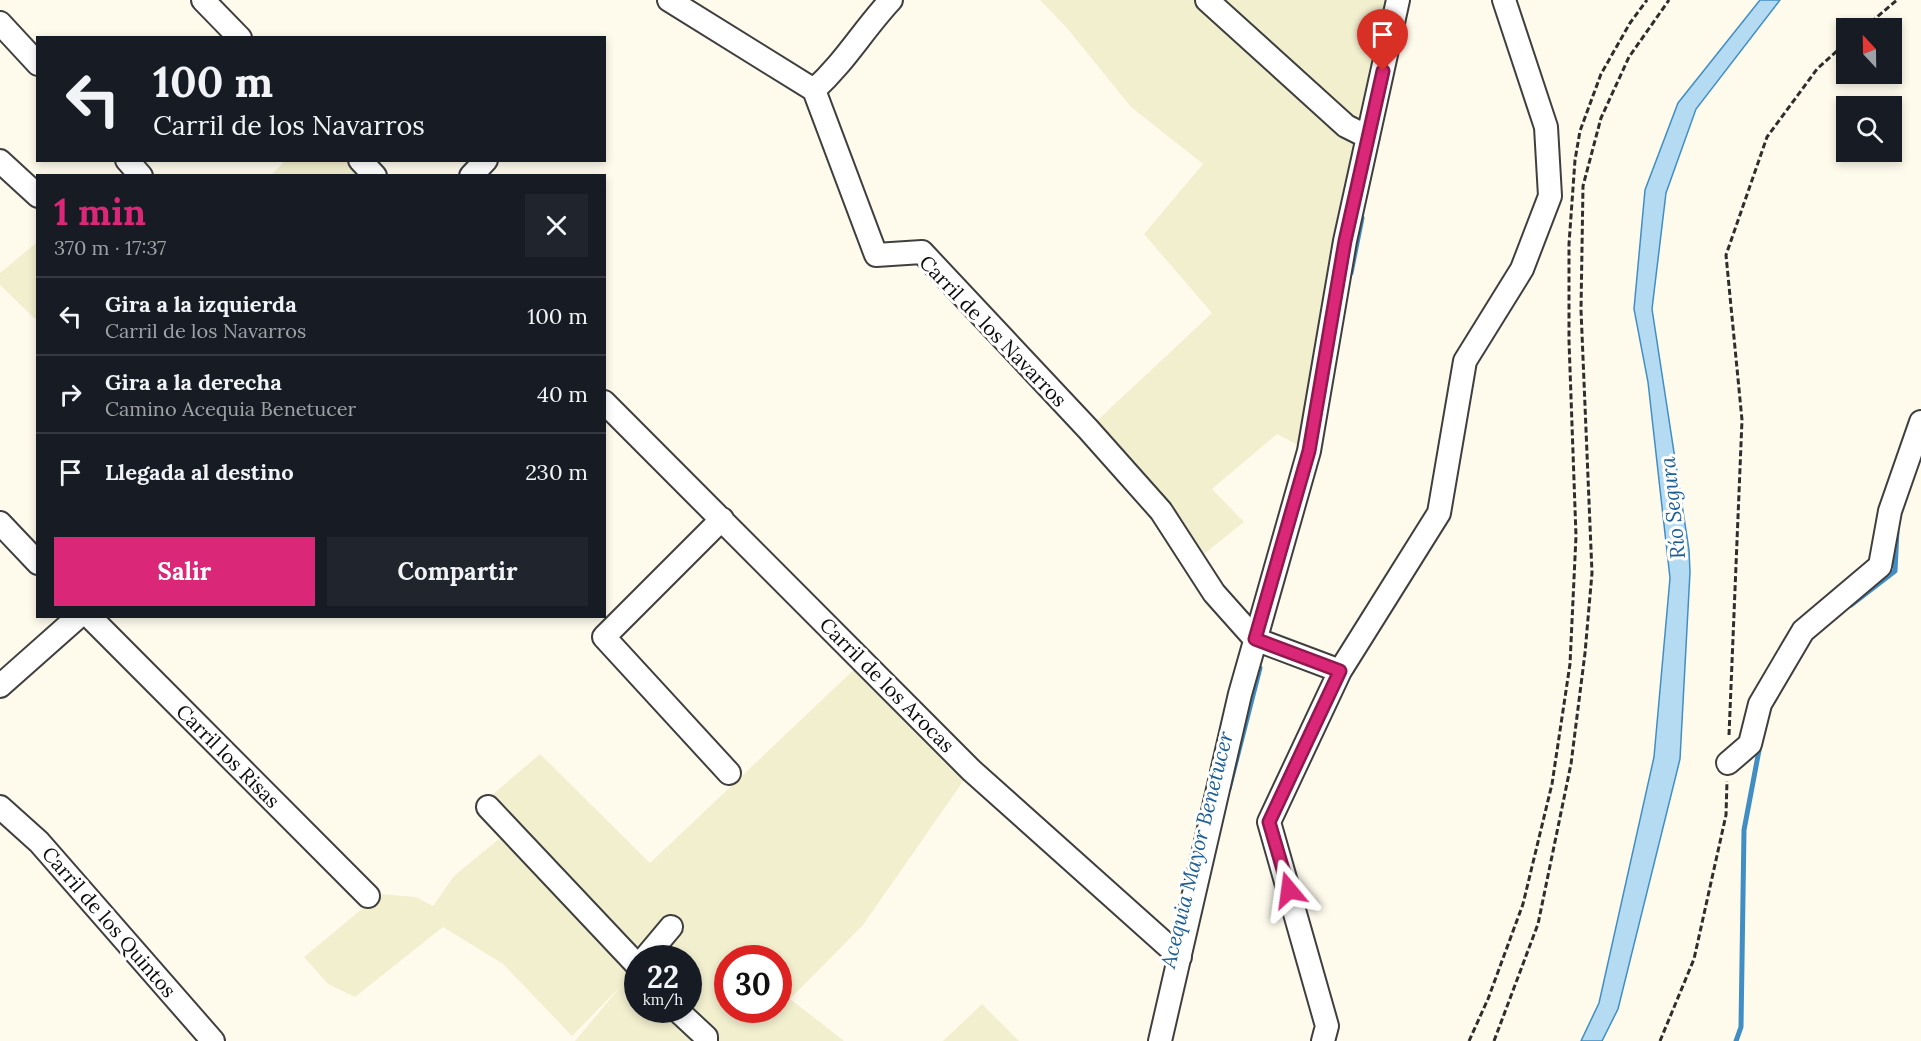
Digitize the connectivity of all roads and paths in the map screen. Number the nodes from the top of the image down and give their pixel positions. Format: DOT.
graph roads {
  1 [pos="203,0"];
  2 [pos="669,0"];
  3 [pos="891,0"];
  4 [pos="1207,0"];
  5 [pos="1398,0"];
  6 [pos="1504,0"];
  7 [pos="1647,0"];
  8 [pos="1669,0"];
  9 [pos="1897,0"];
  10 [pos="1876,18"];
  11 [pos="0,23"];
  12 [pos="238,36"];
  13 [pos="1836,52"];
  14 [pos="36,62"];
  15 [pos="814,90"];
  16 [pos="1368,137"];
  17 [pos="0,161"];
  18 [pos="129,162"];
  19 [pos="362,162"];
  20 [pos="484,162"];
  21 [pos="139,174"];
  22 [pos="373,174"];
  23 [pos="473,174"];
  24 [pos="36,194"];
  25 [pos="606,404"];
  26 [pos="1921,422"];
  27 [pos="722,519"];
  28 [pos="0,524"];
  29 [pos="36,561"];
  30 [pos="77,618"];
  31 [pos="91,618"];
  32 [pos="1255,639"];
  33 [pos="1340,671"];
  34 [pos="0,686"];
  35 [pos="1728,763"];
  36 [pos="729,773"];
  37 [pos="0,807"];
  38 [pos="488,807"];
  39 [pos="368,896"];
  40 [pos="671,927"];
  41 [pos="656,945"];
  42 [pos="624,952"];
  43 [pos="1180,957"];
  44 [pos="691,1023"];
  45 [pos="213,1041"];
  46 [pos="706,1041"];
  47 [pos="1160,1041"];
  48 [pos="1323,1041"];
  49 [pos="1469,1041"];
  50 [pos="1494,1041"];
  51 [pos="1660,1041"];
  1 -- 12 [label="street"];
  2 -- 15 [label="street"];
  3 -- 15 [label="street"];
  4 -- 16 [label="street"];
  5 -- 16 [label="street"];
  6 -- 33 [label="street"];
  7 -- 49 [label="path"];
  8 -- 50 [label="path"];
  9 -- 10 [label="path"];
  11 -- 14 [label="street"];
  13 -- 35 [label="path"];
  15 -- 32 [label="street, Carril de los Navarros"];
  16 -- 32 [label="street"];
  17 -- 24 [label="street"];
  18 -- 21 [label="street"];
  19 -- 22 [label="street"];
  20 -- 23 [label="street"];
  25 -- 27 [label="street, Carril de los Arocas"];
  26 -- 35 [label="street"];
  27 -- 36 [label="street"];
  27 -- 43 [label="street, Carril de los Arocas"];
  28 -- 29 [label="street"];
  30 -- 34 [label="street"];
  31 -- 39 [label="street, Carril los Risas"];
  32 -- 33 [label="street, Carril de los Navarros"];
  32 -- 43 [label="street"];
  33 -- 48 [label="street"];
  35 -- 51 [label="path"];
  37 -- 45 [label="street, Carril de los Quintos"];
  38 -- 42 [label="street"];
  40 -- 41 [label="street"];
  43 -- 47 [label="street"];
  44 -- 46 [label="street"];
}
